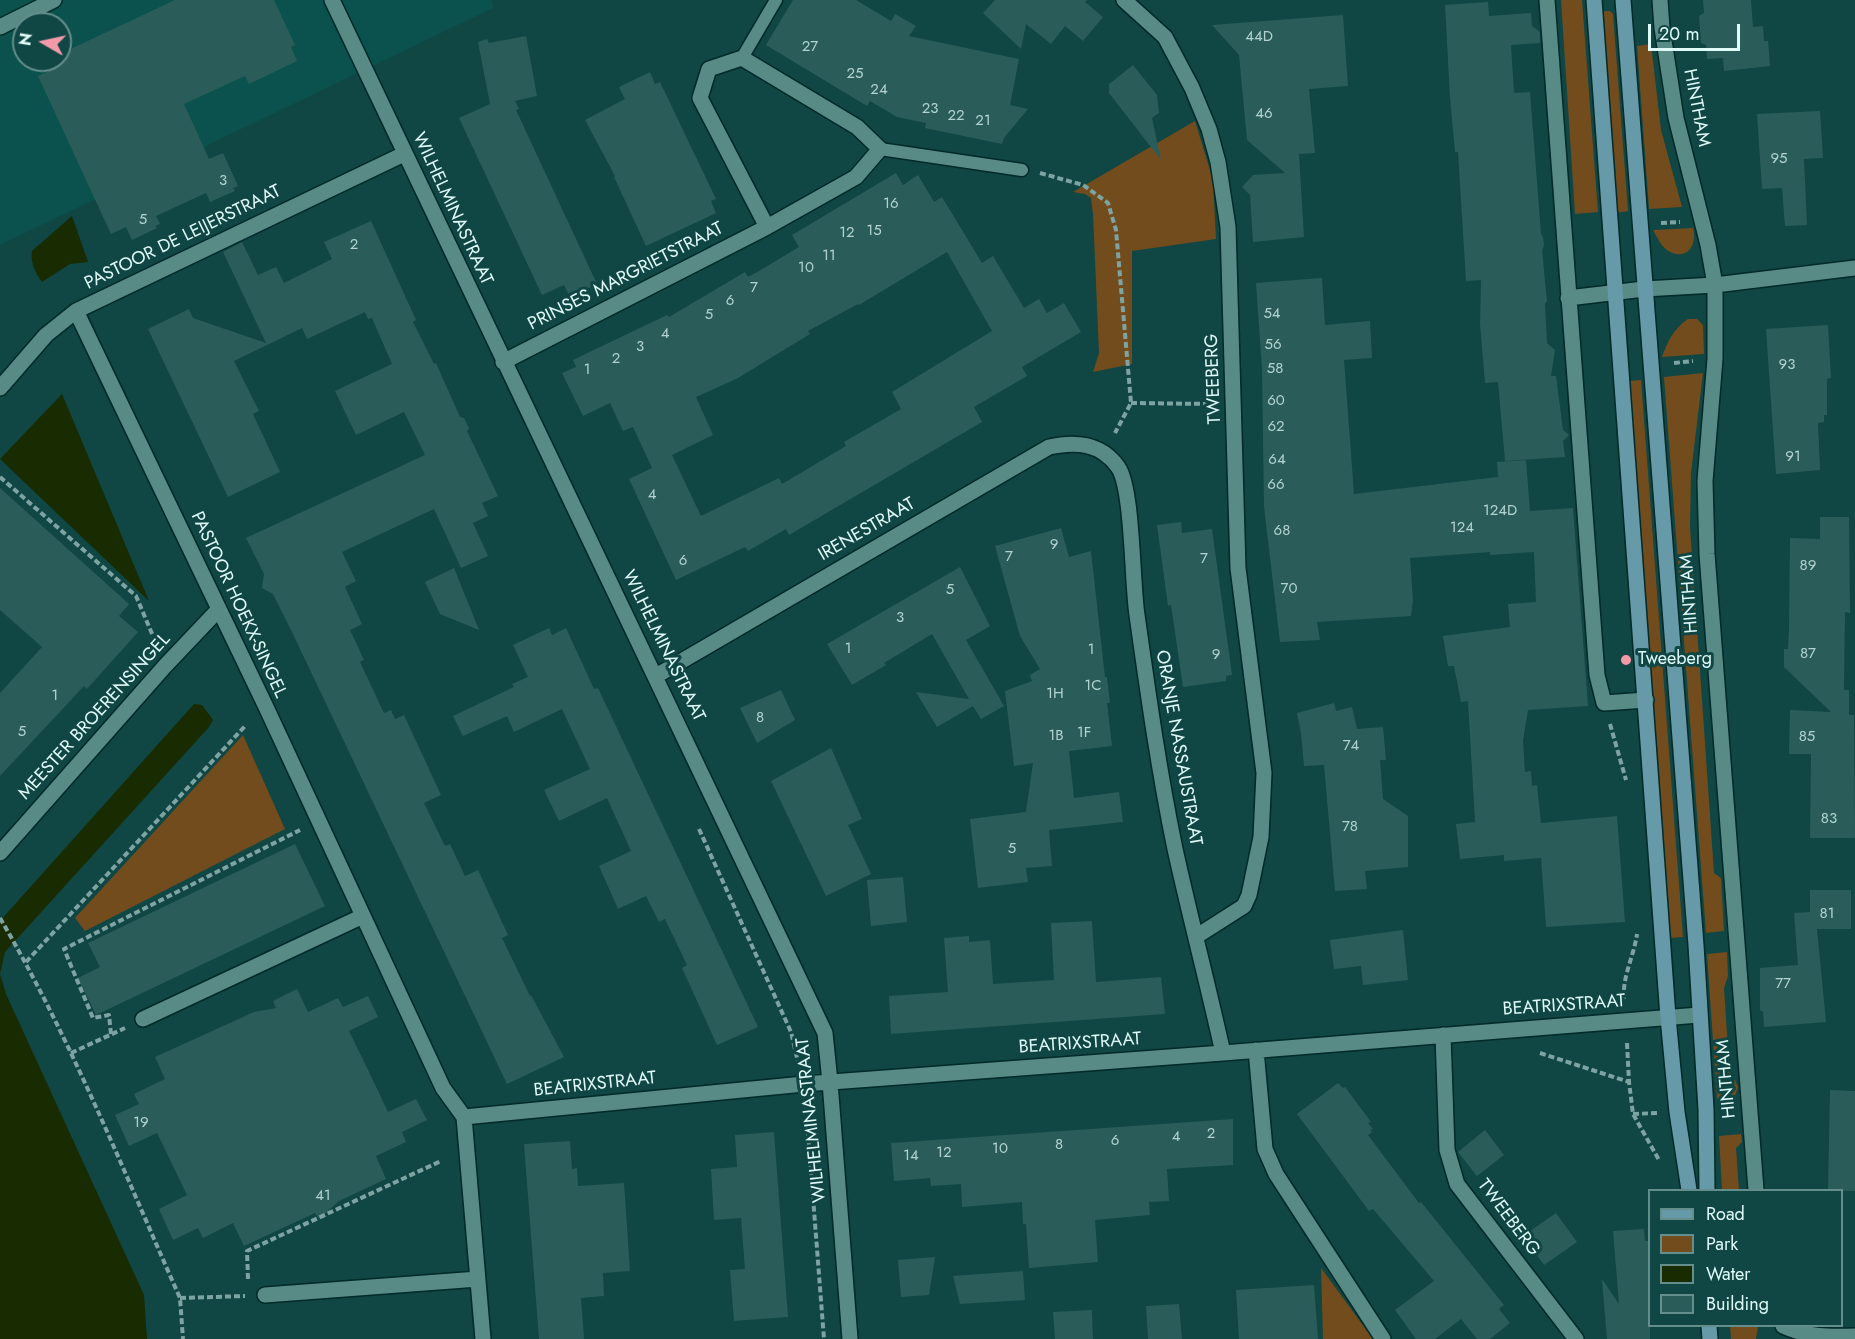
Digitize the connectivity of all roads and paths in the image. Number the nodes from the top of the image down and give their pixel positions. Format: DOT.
graph roads {
  1 [pos="54,0"];
  2 [pos="332,0"];
  3 [pos="776,0"];
  4 [pos="1124,0"];
  5 [pos="1547,0"];
  6 [pos="1594,0"];
  7 [pos="1623,0"];
  8 [pos="1660,0"];
  9 [pos="0,27"];
  10 [pos="742,58"];
  11 [pos="880,149"];
  12 [pos="404,154"];
  13 [pos="1022,170"];
  14 [pos="767,227"];
  15 [pos="1855,268"];
  16 [pos="1715,285"];
  17 [pos="1644,290"];
  18 [pos="1614,293"];
  19 [pos="1568,298"];
  20 [pos="76,311"];
  21 [pos="503,362"];
  22 [pos="0,388"];
  23 [pos="1131,404"];
  24 [pos="1234,404"];
  25 [pos="1104,453"];
  26 [pos="0,477"];
  27 [pos="219,609"];
  28 [pos="165,666"];
  29 [pos="656,676"];
  30 [pos="1646,700"];
  31 [pos="1604,703"];
  32 [pos="246,725"];
  33 [pos="1627,783"];
  34 [pos="695,819"];
  35 [pos="301,830"];
  36 [pos="0,853"];
  37 [pos="363,916"];
  38 [pos="0,918"];
  39 [pos="1638,930"];
  40 [pos="1197,936"];
  41 [pos="26,962"];
  42 [pos="1699,1015"];
  43 [pos="1668,1017"];
  44 [pos="143,1019"];
  45 [pos="1626,1021"];
  46 [pos="111,1034"];
  47 [pos="1443,1035"];
  48 [pos="1256,1050"];
  49 [pos="1533,1050"];
  50 [pos="71,1053"];
  51 [pos="1223,1053"];
  52 [pos="831,1082"];
  53 [pos="1629,1083"];
  54 [pos="804,1084"];
  55 [pos="464,1117"];
  56 [pos="441,1161"];
  57 [pos="1661,1163"];
  58 [pos="1689,1189"];
  59 [pos="1707,1189"];
  60 [pos="1756,1189"];
  61 [pos="478,1279"];
  62 [pos="265,1295"];
  63 [pos="249,1296"];
  64 [pos="180,1298"];
  65 [pos="1785,1327"];
  66 [pos="1855,1336"];
  67 [pos="183,1339"];
  68 [pos="483,1339"];
  69 [pos="824,1339"];
  70 [pos="850,1339"];
  71 [pos="1383,1339"];
  72 [pos="1576,1339"];
  1 -- 9 [label="street"];
  2 -- 12 [label="street, WILHELMINASTRAAT"];
  3 -- 10 [label="lane"];
  4 -- 24 [label="street, TWEEBERG"];
  5 -- 19 [label="street"];
  6 -- 18 [label="street"];
  7 -- 17 [label="street, HINTHAM"];
  8 -- 16 [label="street, HINTHAM"];
  10 -- 11 [label="street"];
  10 -- 14 [label="street"];
  11 -- 13 [label="lane"];
  11 -- 14 [label="street, PRINSES MARGRIETSTRAAT"];
  12 -- 20 [label="street, PASTOOR DE LEIJERSTRAAT"];
  12 -- 21 [label="street, WILHELMINASTRAAT"];
  13 -- 23 [label="path"];
  14 -- 21 [label="street, PRINSES MARGRIETSTRAAT"];
  15 -- 16 [label="street"];
  16 -- 17 [label="street"];
  16 -- 60 [label="street, HINTHAM"];
  17 -- 18 [label="street"];
  17 -- 42 [label="street, HINTHAM"];
  18 -- 19 [label="street"];
  18 -- 30 [label="street"];
  19 -- 31 [label="street"];
  20 -- 22 [label="street, PASTOOR DE LEIJERSTRAAT"];
  20 -- 27 [label="street, PASTOOR HOEKX-SINGEL"];
  21 -- 29 [label="street, WILHELMINASTRAAT"];
  23 -- 24 [label="path"];
  23 -- 25 [label="path"];
  24 -- 40 [label="street, TWEEBERG"];
  25 -- 29 [label="street, IRENESTRAAT"];
  25 -- 40 [label="street, ORANJE NASSAUSTRAAT"];
  26 -- 28 [label="path"];
  27 -- 28 [label="street, MEESTER BROERENSINGEL"];
  27 -- 37 [label="street, PASTOOR HOEKX-SINGEL"];
  28 -- 36 [label="street, MEESTER BROERENSINGEL"];
  29 -- 52 [label="street, WILHELMINASTRAAT"];
  30 -- 31 [label="street"];
  30 -- 43 [label="street"];
  31 -- 33 [label="path"];
  32 -- 41 [label="path"];
  34 -- 54 [label="path"];
  35 -- 46 [label="path"];
  37 -- 44 [label="street"];
  37 -- 55 [label="street, PASTOOR HOEKX-SINGEL"];
  38 -- 41 [label="path"];
  39 -- 45 [label="path"];
  40 -- 51 [label="street, ORANJE NASSAUSTRAAT"];
  41 -- 50 [label="path"];
  42 -- 43 [label="street, BEATRIXSTRAAT"];
  42 -- 59 [label="street, HINTHAM"];
  43 -- 45 [label="street, BEATRIXSTRAAT"];
  43 -- 58 [label="street"];
  44 -- 46 [label="path"];
  45 -- 47 [label="street, BEATRIXSTRAAT"];
  45 -- 53 [label="path"];
  46 -- 50 [label="path"];
  47 -- 48 [label="street, BEATRIXSTRAAT"];
  47 -- 72 [label="street, TWEEBERG"];
  48 -- 51 [label="street, BEATRIXSTRAAT"];
  48 -- 71 [label="street"];
  49 -- 53 [label="path"];
  50 -- 64 [label="path"];
  51 -- 52 [label="street, BEATRIXSTRAAT"];
  52 -- 54 [label="street, BEATRIXSTRAAT"];
  52 -- 70 [label="street, WILHELMINASTRAAT"];
  53 -- 57 [label="path"];
  54 -- 55 [label="street, BEATRIXSTRAAT"];
  54 -- 69 [label="path"];
  55 -- 61 [label="street"];
  56 -- 63 [label="path"];
  61 -- 62 [label="street"];
  61 -- 68 [label="street"];
  62 -- 63 [label="path"];
  63 -- 64 [label="path"];
  64 -- 67 [label="path"];
  65 -- 66 [label="street"];
}
